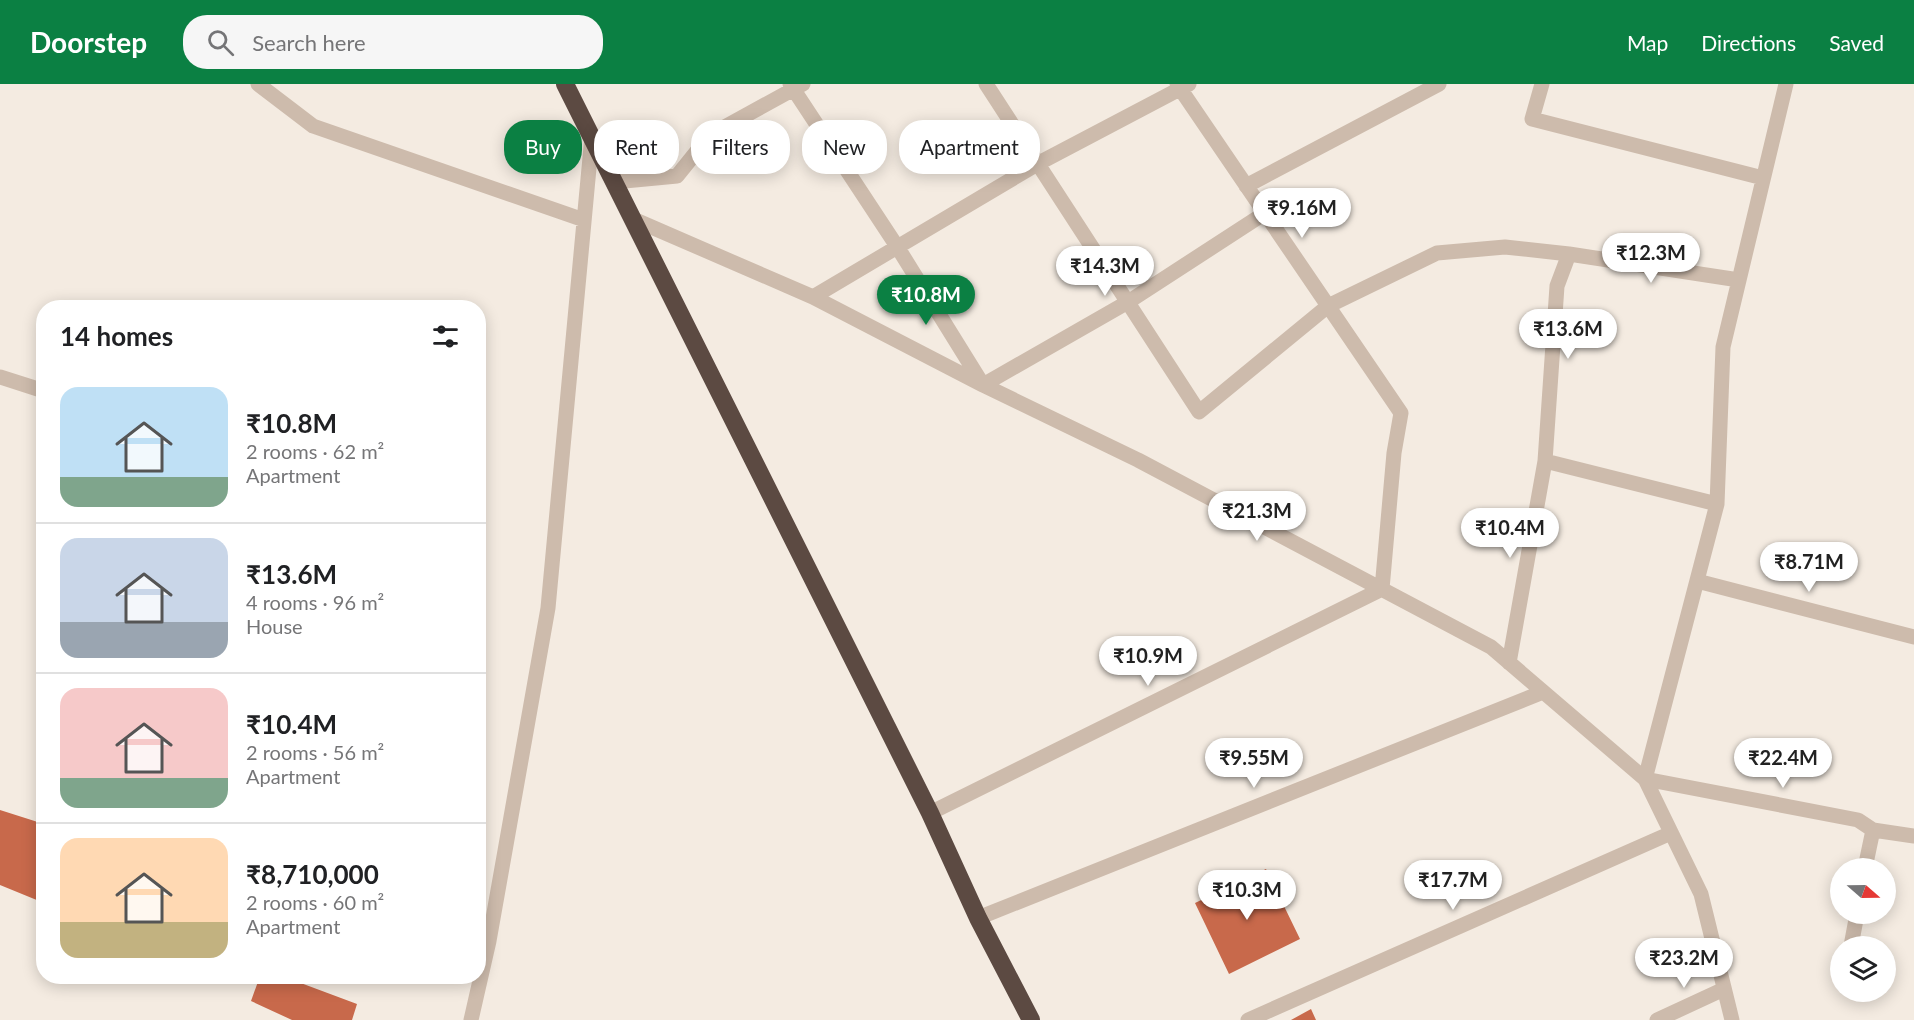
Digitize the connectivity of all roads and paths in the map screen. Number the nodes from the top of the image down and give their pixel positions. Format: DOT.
graph roads {
  1 [pos="258,84"];
  2 [pos="565,84"];
  3 [pos="986,84"];
  4 [pos="1439,84"];
  5 [pos="1542,84"];
  6 [pos="1786,84"];
  7 [pos="795,86"];
  8 [pos="1182,86"];
  9 [pos="1010,120"];
  10 [pos="592,136"];
  11 [pos="1040,162"];
  12 [pos="1040,165"];
  13 [pos="1021,174"];
  14 [pos="1763,178"];
  15 [pos="614,182"];
  16 [pos="1246,186"];
  17 [pos="1264,213"];
  18 [pos="584,219"];
  19 [pos="633,219"];
  20 [pos="898,248"];
  21 [pos="1569,254"];
  22 [pos="1739,280"];
  23 [pos="813,297"];
  24 [pos="1128,302"];
  25 [pos="1328,306"];
  26 [pos="0,376"];
  27 [pos="982,385"];
  28 [pos="36,388"];
  29 [pos="1545,461"];
  30 [pos="1717,504"];
  31 [pos="1697,581"];
  32 [pos="1382,589"];
  33 [pos="1914,637"];
  34 [pos="1509,663"];
  35 [pos="1543,692"];
  36 [pos="1645,779"];
  37 [pos="930,813"];
  38 [pos="1873,830"];
  39 [pos="1671,833"];
  40 [pos="1914,836"];
  41 [pos="1867,858"];
  42 [pos="978,918"];
  43 [pos="486,954"];
  44 [pos="479,984"];
  45 [pos="1724,988"];
  46 [pos="471,1020"];
  47 [pos="1031,1020"];
  48 [pos="1248,1020"];
  49 [pos="1657,1020"];
  50 [pos="1732,1020"];
  1 -- 18 [label="street"];
  2 -- 10 [label="highway"];
  3 -- 9 [label="street"];
  4 -- 16 [label="street"];
  5 -- 14 [label="street"];
  6 -- 14 [label="street"];
  7 -- 15 [label="street"];
  7 -- 20 [label="street"];
  8 -- 11 [label="street"];
  8 -- 16 [label="street"];
  10 -- 15 [label="highway"];
  10 -- 18 [label="street"];
  12 -- 24 [label="street"];
  13 -- 20 [label="street"];
  14 -- 22 [label="street"];
  15 -- 19 [label="highway"];
  16 -- 17 [label="street"];
  17 -- 24 [label="street"];
  17 -- 25 [label="street"];
  18 -- 43 [label="street"];
  19 -- 23 [label="street"];
  19 -- 37 [label="highway"];
  20 -- 23 [label="street"];
  20 -- 27 [label="street"];
  21 -- 22 [label="street"];
  21 -- 25 [label="street"];
  21 -- 29 [label="street"];
  22 -- 30 [label="street"];
  23 -- 27 [label="street"];
  24 -- 25 [label="street"];
  24 -- 27 [label="street"];
  25 -- 32 [label="street"];
  26 -- 28 [label="street"];
  27 -- 32 [label="street"];
  29 -- 30 [label="street"];
  29 -- 34 [label="street"];
  30 -- 31 [label="street"];
  31 -- 33 [label="street"];
  31 -- 36 [label="street"];
  32 -- 34 [label="street"];
  32 -- 37 [label="street"];
  34 -- 35 [label="street"];
  35 -- 36 [label="street"];
  35 -- 42 [label="street"];
  36 -- 38 [label="street"];
  36 -- 39 [label="street"];
  37 -- 42 [label="highway"];
  38 -- 40 [label="street"];
  38 -- 41 [label="street"];
  39 -- 45 [label="street"];
  39 -- 48 [label="street"];
  42 -- 47 [label="highway"];
  44 -- 46 [label="street"];
  45 -- 49 [label="street"];
  45 -- 50 [label="street"];
}
